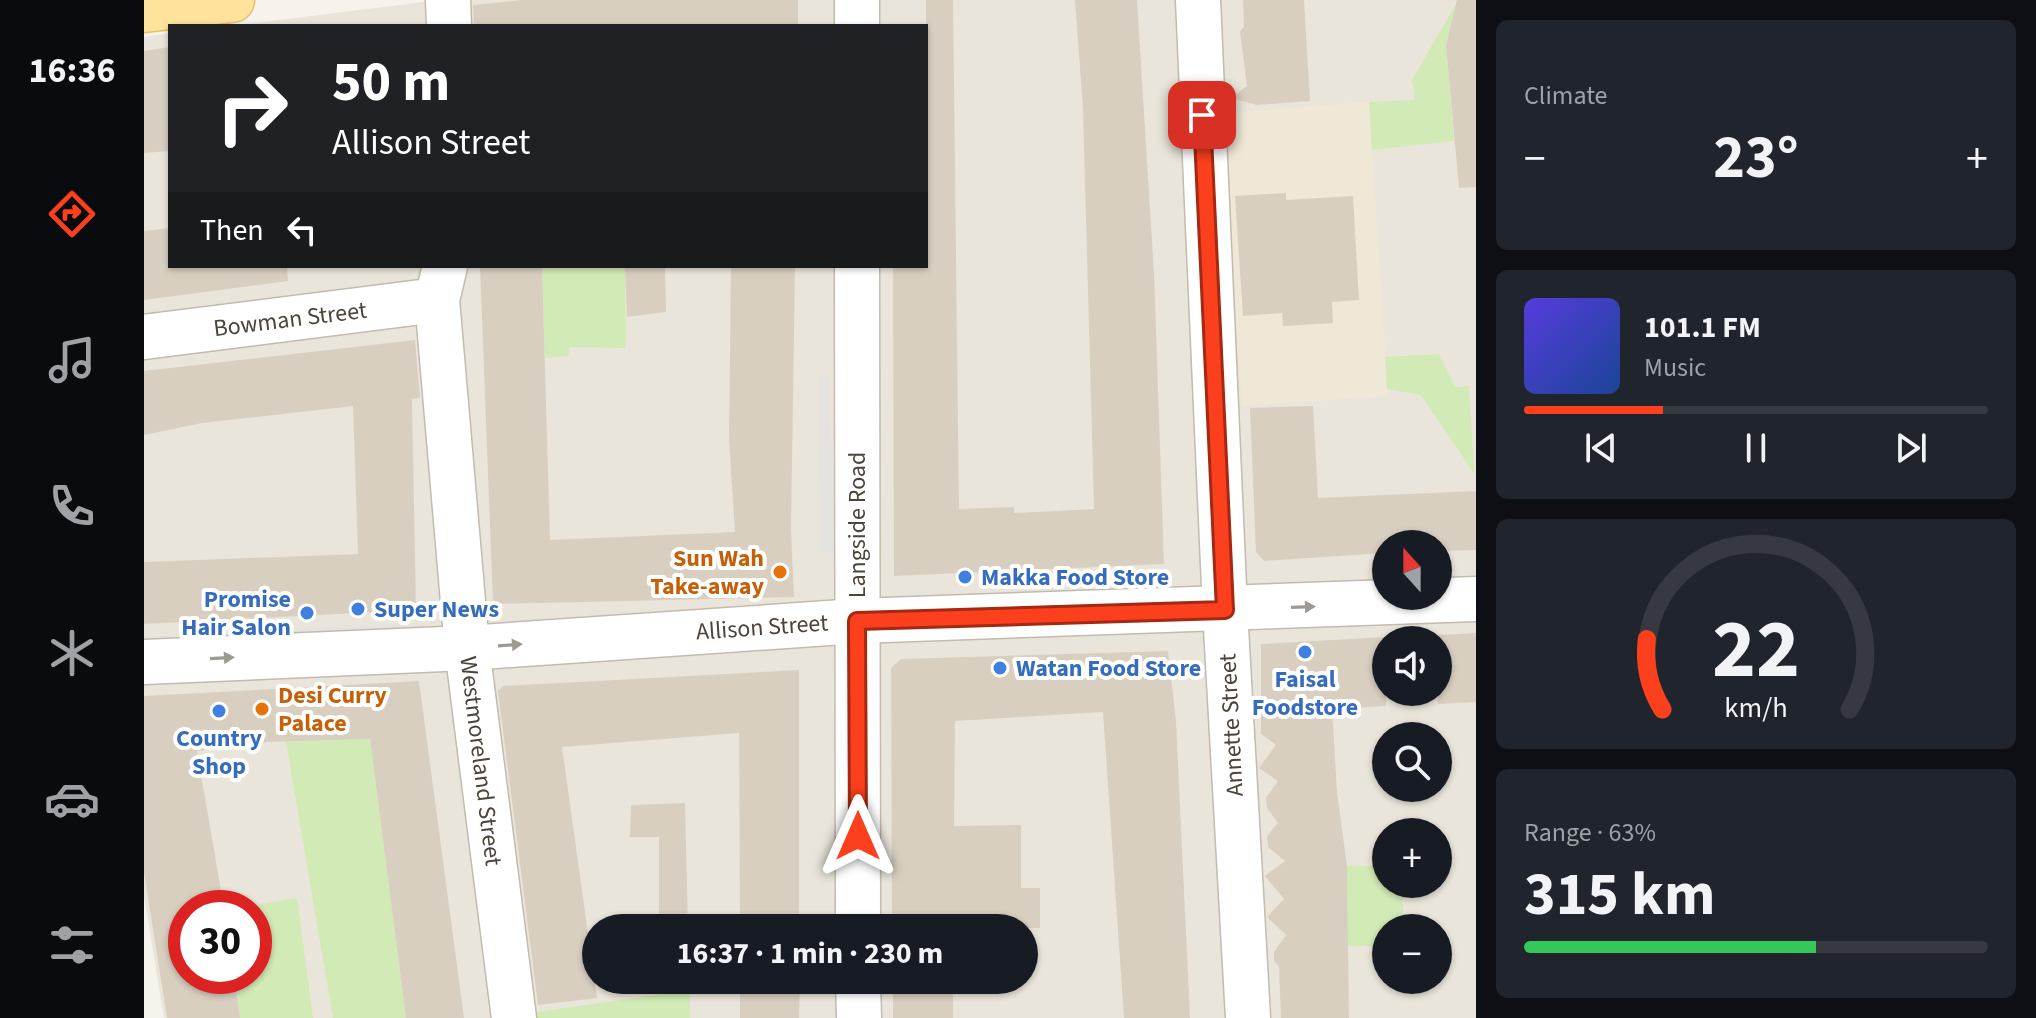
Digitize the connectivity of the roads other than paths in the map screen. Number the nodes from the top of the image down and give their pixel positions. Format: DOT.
graph roads {
  1 [pos="232,0"];
  2 [pos="448,0"];
  3 [pos="857,0"];
  4 [pos="1198,0"];
  5 [pos="144,10"];
  6 [pos="449,24"];
  7 [pos="857,24"];
  8 [pos="857,268"];
  9 [pos="441,283"];
  10 [pos="144,337"];
  11 [pos="1476,599"];
  12 [pos="1225,610"];
  13 [pos="857,621"];
  14 [pos="467,648"];
  15 [pos="144,662"];
  16 [pos="858,914"];
  17 [pos="858,994"];
  18 [pos="514,1018"];
  19 [pos="859,1018"];
  20 [pos="1248,1018"];
  1 -- 5 [label="main road"];
  2 -- 6 [label="street"];
  3 -- 7 [label="street"];
  4 -- 12 [label="street, Annette Street"];
  8 -- 13 [label="street, Langside Road"];
  9 -- 10 [label="street, Bowman Street"];
  9 -- 14 [label="street, Westmoreland Street"];
  12 -- 11 [label="street, Allison Street, one-way"];
  12 -- 13 [label="street, Allison Street"];
  12 -- 20 [label="street, Annette Street"];
  14 -- 13 [label="street, Allison Street, one-way"];
  13 -- 16 [label="street, Langside Road"];
  15 -- 14 [label="street, Allison Street, one-way"];
  14 -- 18 [label="street, Westmoreland Street"];
  17 -- 19 [label="street"];
}
